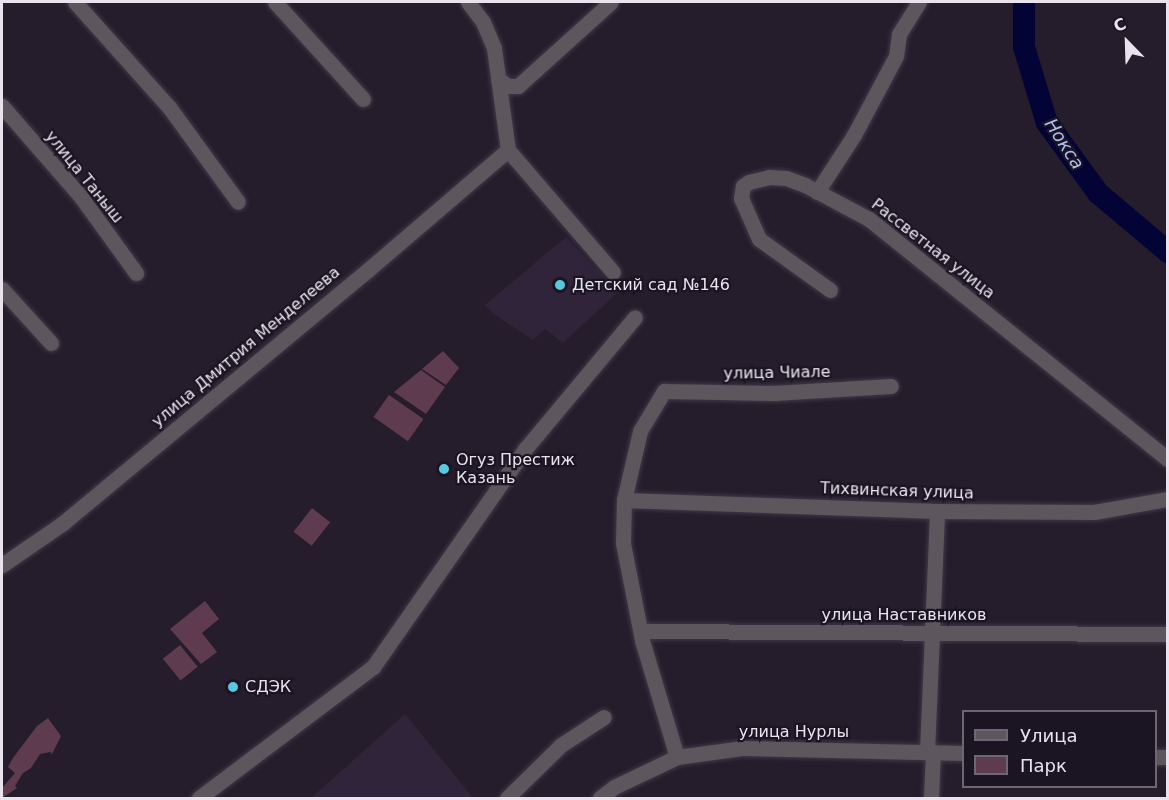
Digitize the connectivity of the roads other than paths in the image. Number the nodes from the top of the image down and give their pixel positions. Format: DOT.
graph roads {
  1 [pos="75,2"];
  2 [pos="276,2"];
  3 [pos="468,2"];
  4 [pos="610,2"];
  5 [pos="919,2"];
  6 [pos="498,79"];
  7 [pos="363,99"];
  8 [pos="2,106"];
  9 [pos="508,150"];
  10 [pos="817,192"];
  11 [pos="238,202"];
  12 [pos="613,272"];
  13 [pos="136,273"];
  14 [pos="2,289"];
  15 [pos="830,290"];
  16 [pos="635,317"];
  17 [pos="51,343"];
  18 [pos="891,386"];
  19 [pos="1167,459"];
  20 [pos="624,500"];
  21 [pos="1167,500"];
  22 [pos="937,511"];
  23 [pos="2,565"];
  24 [pos="641,631"];
  25 [pos="930,633"];
  26 [pos="1167,634"];
  27 [pos="604,717"];
  28 [pos="930,752"];
  29 [pos="962,753"];
  30 [pos="677,757"];
  31 [pos="199,798"];
  32 [pos="507,798"];
  33 [pos="600,798"];
  34 [pos="931,798"];
  1 -- 11 [label="street"];
  2 -- 7 [label="street"];
  3 -- 6 [label="street"];
  4 -- 6 [label="street"];
  5 -- 10 [label="street"];
  6 -- 9 [label="street"];
  8 -- 13 [label="street, улица Таныш"];
  9 -- 12 [label="street"];
  9 -- 23 [label="street, улица Дмитрия Менделеева"];
  10 -- 15 [label="street, Рассветная улица"];
  10 -- 19 [label="street, Рассветная улица"];
  14 -- 17 [label="street"];
  16 -- 31 [label="street"];
  18 -- 20 [label="street, улица Чиале"];
  20 -- 22 [label="street, Тихвинская улица"];
  20 -- 24 [label="street"];
  21 -- 22 [label="street, Тихвинская улица"];
  22 -- 25 [label="street"];
  24 -- 25 [label="street, улица Наставников"];
  24 -- 30 [label="street"];
  25 -- 26 [label="street, улица Наставников"];
  25 -- 28 [label="street"];
  27 -- 32 [label="street"];
  28 -- 29 [label="street, улица Нурлы"];
  28 -- 30 [label="street, улица Нурлы"];
  28 -- 34 [label="street"];
  30 -- 33 [label="street, улица Нурлы"];
}
